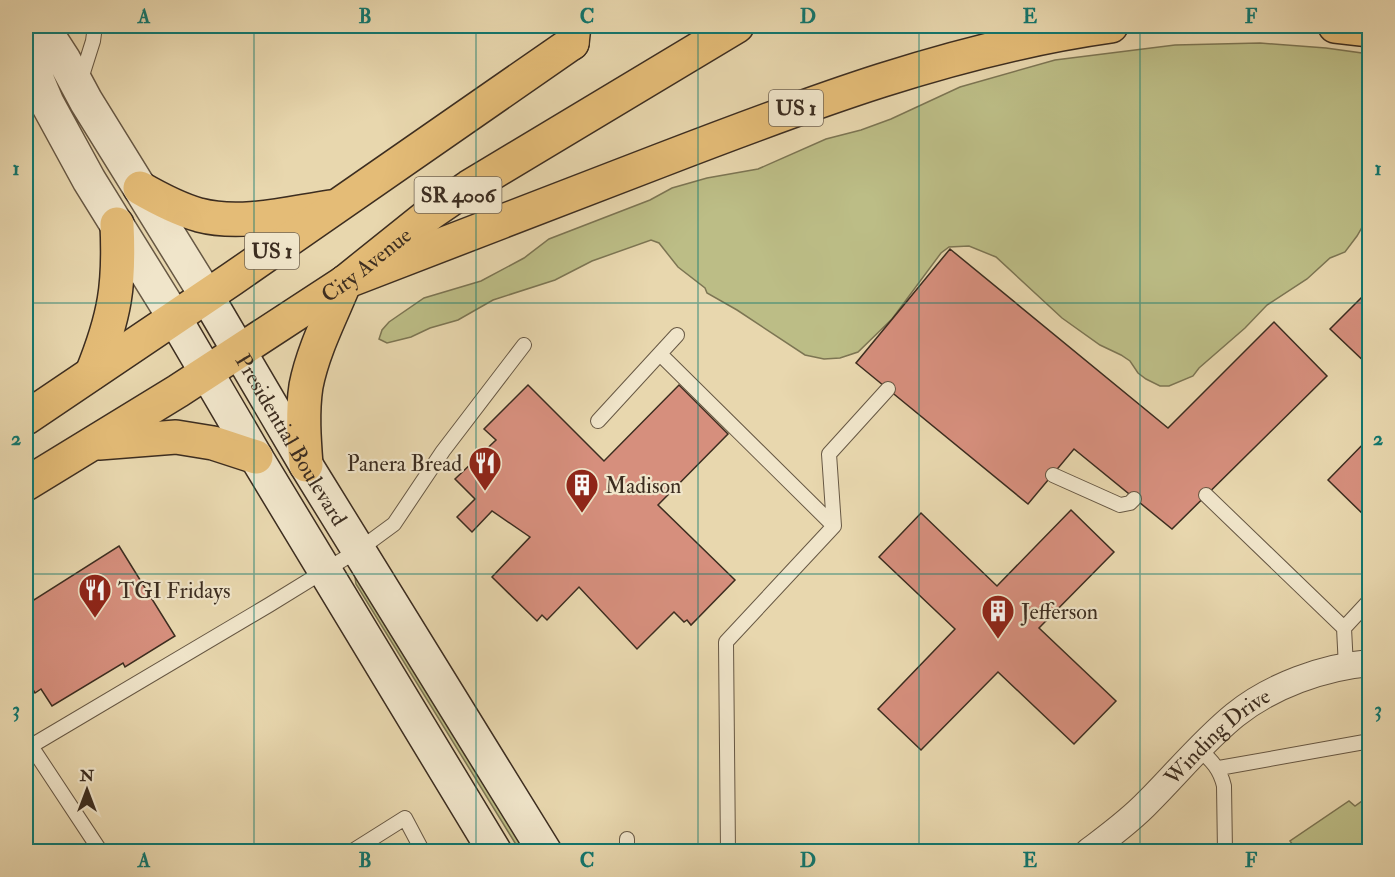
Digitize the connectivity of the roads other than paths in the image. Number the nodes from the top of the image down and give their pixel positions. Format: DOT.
graph roads {
  1 [pos="30,26"];
  2 [pos="42,26"];
  3 [pos="95,26"];
  4 [pos="736,26"];
  5 [pos="1111,26"];
  6 [pos="1335,26"];
  7 [pos="1370,30"];
  8 [pos="573,34"];
  9 [pos="78,86"];
  10 [pos="140,188"];
  11 [pos="338,206"];
  12 [pos="117,224"];
  13 [pos="345,282"];
  14 [pos="206,295"];
  15 [pos="174,317"];
  16 [pos="677,334"];
  17 [pos="524,345"];
  18 [pos="239,351"];
  19 [pos="660,354"];
  20 [pos="92,373"];
  21 [pos="205,373"];
  22 [pos="888,390"];
  23 [pos="26,418"];
  24 [pos="598,421"];
  25 [pos="91,444"];
  26 [pos="256,457"];
  27 [pos="306,465"];
  28 [pos="1053,474"];
  29 [pos="26,484"];
  30 [pos="1206,495"];
  31 [pos="1134,499"];
  32 [pos="834,526"];
  33 [pos="360,549"];
  34 [pos="325,570"];
  35 [pos="1370,600"];
  36 [pos="1344,628"];
  37 [pos="1358,665"];
  38 [pos="1370,741"];
  39 [pos="30,749"];
  40 [pos="1199,749"];
  41 [pos="1219,768"];
  42 [pos="464,800"];
  43 [pos="101,852"];
  44 [pos="351,852"];
  45 [pos="423,852"];
  46 [pos="483,852"];
  47 [pos="495,852"];
  48 [pos="545,852"];
  49 [pos="728,852"];
  50 [pos="1088,852"];
  51 [pos="1225,852"];
  1 -- 12 [label="main road, Presidential Boulevard"];
  2 -- 9 [label="main road, Presidential Boulevard"];
  3 -- 9 [label="lane"];
  4 -- 13 [label="highway, City Avenue / SR 4006"];
  5 -- 13 [label="highway, US 1"];
  6 -- 7 [label="highway"];
  8 -- 11 [label="highway, US 1"];
  9 -- 10 [label="main road, Presidential Boulevard"];
  10 -- 11 [label="highway"];
  10 -- 14 [label="main road, Presidential Boulevard"];
  11 -- 14 [label="highway, US 1"];
  12 -- 15 [label="main road, Presidential Boulevard"];
  12 -- 20 [label="highway"];
  13 -- 18 [label="highway, City Avenue / US 1"];
  13 -- 27 [label="highway"];
  14 -- 15 [label="highway, US 1"];
  14 -- 18 [label="main road, Presidential Boulevard"];
  15 -- 20 [label="highway, US 1"];
  15 -- 21 [label="main road, Presidential Boulevard"];
  16 -- 19 [label="lane"];
  17 -- 33 [label="lane"];
  18 -- 21 [label="highway, City Avenue / US 1"];
  18 -- 27 [label="main road, Presidential Boulevard"];
  19 -- 24 [label="lane"];
  19 -- 32 [label="lane"];
  20 -- 23 [label="highway, US 1"];
  21 -- 25 [label="highway, City Avenue / US 1"];
  21 -- 26 [label="main road, Presidential Boulevard"];
  22 -- 32 [label="lane"];
  25 -- 26 [label="highway"];
  25 -- 29 [label="highway, City Avenue / US 1"];
  26 -- 34 [label="main road, Presidential Boulevard"];
  27 -- 33 [label="main road, Presidential Boulevard"];
  28 -- 31 [label="lane"];
  30 -- 36 [label="lane"];
  32 -- 49 [label="lane"];
  33 -- 34 [label="lane"];
  33 -- 48 [label="main road, Presidential Boulevard"];
  34 -- 39 [label="lane"];
  34 -- 42 [label="main road, Presidential Boulevard"];
  35 -- 36 [label="lane"];
  36 -- 37 [label="lane"];
  37 -- 40 [label="street, Winding Drive"];
  38 -- 41 [label="lane"];
  39 -- 43 [label="lane"];
  40 -- 41 [label="lane"];
  40 -- 50 [label="street, Winding Drive"];
  41 -- 51 [label="lane"];
  42 -- 46 [label="main road"];
  42 -- 47 [label="main road, Presidential Boulevard"];
  44 -- 45 [label="lane"];
}
